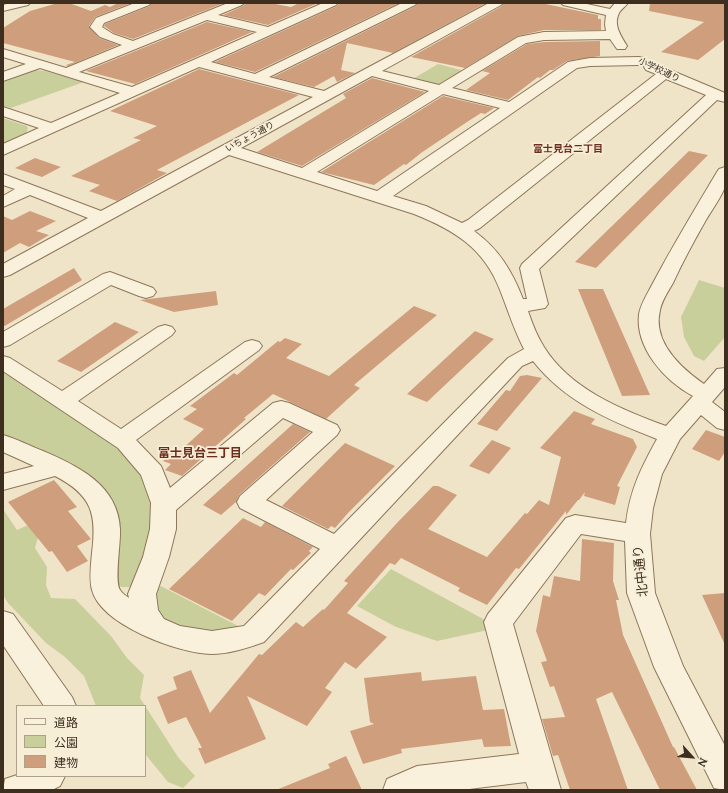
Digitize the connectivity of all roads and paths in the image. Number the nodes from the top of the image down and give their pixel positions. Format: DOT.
graph roads {
  1 [pos="24,3"];
  2 [pos="145,3"];
  3 [pos="238,3"];
  4 [pos="332,3"];
  5 [pos="411,3"];
  6 [pos="497,3"];
  7 [pos="567,3"];
  8 [pos="622,3"];
  9 [pos="3,8"];
  10 [pos="612,13"];
  11 [pos="206,16"];
  12 [pos="268,31"];
  13 [pos="613,35"];
  14 [pos="135,45"];
  15 [pos="3,53"];
  16 [pos="639,61"];
  17 [pos="34,62"];
  18 [pos="199,62"];
  19 [pos="3,71"];
  20 [pos="67,72"];
  21 [pos="370,72"];
  22 [pos="664,74"];
  23 [pos="3,77"];
  24 [pos="257,78"];
  25 [pos="440,90"];
  26 [pos="133,92"];
  27 [pos="325,96"];
  28 [pos="720,96"];
  29 [pos="511,108"];
  30 [pos="3,112"];
  31 [pos="52,128"];
  32 [pos="3,150"];
  33 [pos="227,150"];
  34 [pos="725,172"];
  35 [pos="304,173"];
  36 [pos="3,179"];
  37 [pos="29,189"];
  38 [pos="380,197"];
  39 [pos="3,202"];
  40 [pos="102,217"];
  41 [pos="462,230"];
  42 [pos="3,271"];
  43 [pos="146,292"];
  44 [pos="516,306"];
  45 [pos="165,331"];
  46 [pos="3,341"];
  47 [pos="252,346"];
  48 [pos="536,351"];
  49 [pos="3,362"];
  50 [pos="725,374"];
  51 [pos="703,399"];
  52 [pos="63,401"];
  53 [pos="725,423"];
  54 [pos="670,436"];
  55 [pos="121,440"];
  56 [pos="3,443"];
  57 [pos="56,468"];
  58 [pos="3,482"];
  59 [pos="163,507"];
  60 [pos="637,534"];
  61 [pos="338,547"];
  62 [pos="3,622"];
  63 [pos="153,626"];
  64 [pos="60,705"];
  65 [pos="47,777"];
  66 [pos="541,778"];
  67 [pos="725,778"];
  68 [pos="17,790"];
  69 [pos="399,790"];
  1 -- 9 [label="street"];
  2 -- 14 [label="street"];
  3 -- 11 [label="street"];
  4 -- 12 [label="street"];
  5 -- 24 [label="street"];
  6 -- 21 [label="street, いちょう通り"];
  7 -- 10 [label="street"];
  8 -- 10 [label="street"];
  10 -- 13 [label="street"];
  11 -- 12 [label="street"];
  11 -- 14 [label="street"];
  12 -- 18 [label="street"];
  13 -- 16 [label="street, 小学校通り"];
  13 -- 25 [label="street"];
  14 -- 20 [label="street"];
  15 -- 17 [label="street"];
  16 -- 22 [label="street, 小学校通り"];
  16 -- 29 [label="street"];
  17 -- 19 [label="street"];
  17 -- 20 [label="street"];
  17 -- 23 [label="street"];
  18 -- 24 [label="street"];
  18 -- 26 [label="street"];
  20 -- 26 [label="street"];
  21 -- 25 [label="street"];
  21 -- 27 [label="street, いちょう通り"];
  22 -- 28 [label="street, 小学校通り"];
  22 -- 41 [label="street"];
  24 -- 27 [label="street"];
  25 -- 29 [label="street"];
  25 -- 35 [label="street"];
  26 -- 31 [label="street"];
  27 -- 33 [label="street, いちょう通り"];
  28 -- 44 [label="street"];
  29 -- 38 [label="street"];
  30 -- 31 [label="street"];
  31 -- 32 [label="street"];
  33 -- 35 [label="street"];
  33 -- 40 [label="street, いちょう通り"];
  34 -- 51 [label="street"];
  35 -- 38 [label="street"];
  36 -- 37 [label="street"];
  37 -- 39 [label="street"];
  37 -- 40 [label="street"];
  38 -- 41 [label="street"];
  40 -- 42 [label="street, いちょう通り"];
  41 -- 44 [label="street"];
  43 -- 46 [label="street"];
  44 -- 48 [label="street"];
  45 -- 52 [label="street"];
  47 -- 55 [label="street"];
  48 -- 54 [label="street"];
  48 -- 61 [label="street"];
  49 -- 52 [label="street"];
  50 -- 51 [label="street, 北中通り"];
  51 -- 53 [label="street"];
  51 -- 54 [label="street, 北中通り"];
  52 -- 55 [label="street"];
  54 -- 60 [label="street, 北中通り"];
  55 -- 59 [label="street"];
  56 -- 57 [label="street"];
  57 -- 58 [label="street"];
  57 -- 63 [label="street"];
  59 -- 61 [label="street"];
  59 -- 63 [label="street"];
  60 -- 66 [label="street"];
  60 -- 67 [label="street, 北中通り"];
  61 -- 63 [label="street"];
  62 -- 64 [label="street"];
  65 -- 68 [label="street"];
  66 -- 69 [label="street"];
}
